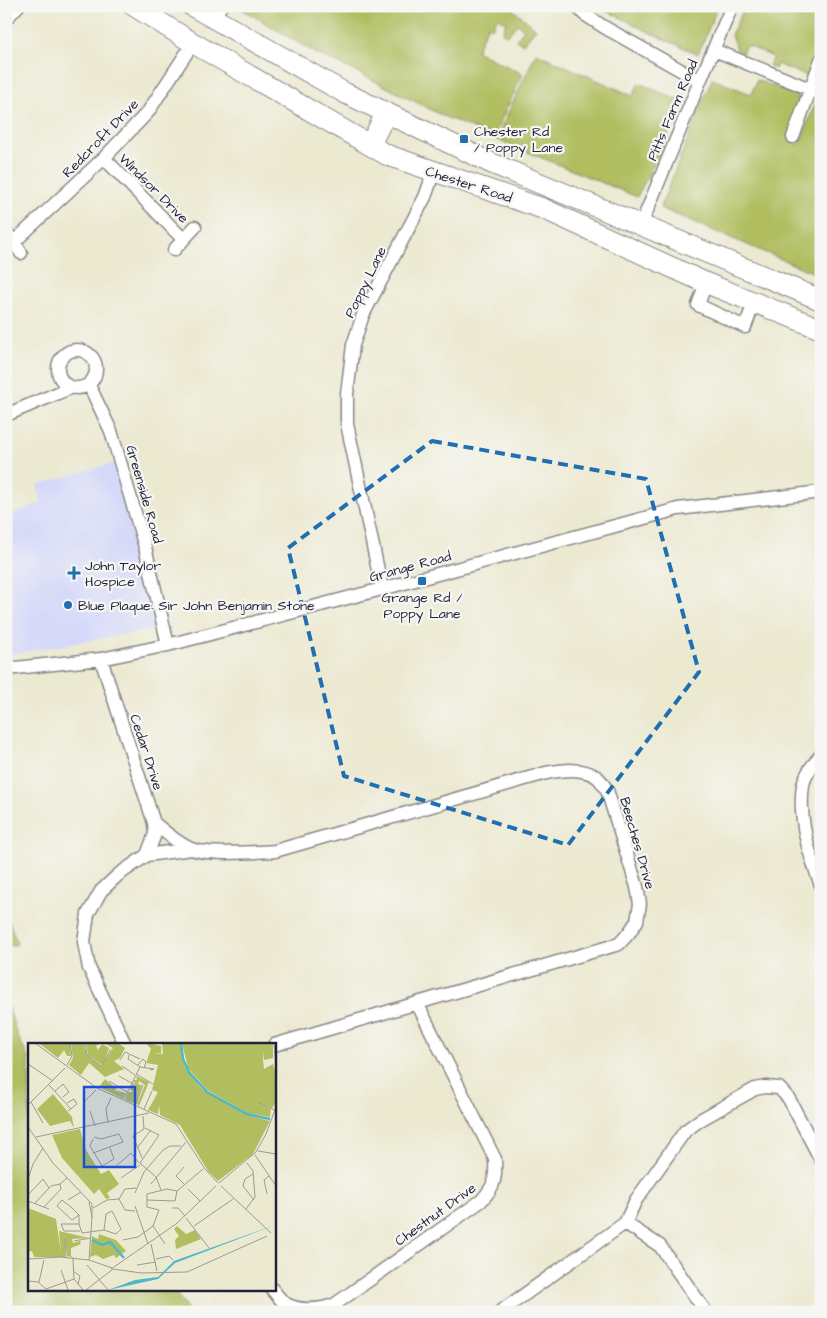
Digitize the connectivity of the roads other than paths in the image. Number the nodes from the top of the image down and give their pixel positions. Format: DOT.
graph roads {
  1 [pos="18,6"];
  2 [pos="134,6"];
  3 [pos="192,6"];
  4 [pos="577,6"];
  5 [pos="732,6"];
  6 [pos="216,12"];
  7 [pos="6,19"];
  8 [pos="193,43"];
  9 [pos="714,50"];
  10 [pos="821,60"];
  11 [pos="700,81"];
  12 [pos="810,89"];
  13 [pos="386,113"];
  14 [pos="793,137"];
  15 [pos="370,145"];
  16 [pos="104,158"];
  17 [pos="509,170"];
  18 [pos="431,171"];
  19 [pos="499,193"];
  20 [pos="641,225"];
  21 [pos="195,227"];
  22 [pos="183,239"];
  23 [pos="14,242"];
  24 [pos="174,250"];
  25 [pos="821,300"];
  26 [pos="821,329"];
  27 [pos="89,385"];
  28 [pos="70,388"];
  29 [pos="6,415"];
  30 [pos="821,492"];
  31 [pos="382,589"];
  32 [pos="168,645"];
  33 [pos="101,659"];
  34 [pos="6,669"];
  35 [pos="821,755"];
  36 [pos="154,823"];
  37 [pos="191,849"];
  38 [pos="147,854"];
  39 [pos="821,885"];
  40 [pos="418,1004"];
  41 [pos="126,1043"];
  42 [pos="275,1045"];
  43 [pos="821,1160"];
  44 [pos="625,1223"];
  45 [pos="273,1290"];
  46 [pos="500,1312"];
  47 [pos="706,1312"];
  1 -- 7 [label="street"];
  2 -- 8 [label="highway, Chester Road"];
  3 -- 6 [label="highway, Chester Road"];
  4 -- 11 [label="street"];
  5 -- 9 [label="street, Pitts Farm Road"];
  6 -- 13 [label="highway, Chester Road"];
  8 -- 15 [label="highway, Chester Road"];
  8 -- 16 [label="street, Redcroft Drive"];
  9 -- 11 [label="street, Pitts Farm Road"];
  9 -- 12 [label="street"];
  10 -- 12 [label="street"];
  11 -- 20 [label="street, Pitts Farm Road"];
  12 -- 14 [label="street"];
  13 -- 15 [label="highway"];
  13 -- 17 [label="highway, Chester Road"];
  15 -- 18 [label="highway, Chester Road"];
  16 -- 22 [label="street, Windsor Drive"];
  16 -- 23 [label="street, Redcroft Drive"];
  17 -- 19 [label="highway"];
  17 -- 20 [label="highway, Chester Road"];
  18 -- 19 [label="highway, Chester Road"];
  18 -- 31 [label="street, Poppy Lane"];
  19 -- 26 [label="highway, Chester Road"];
  20 -- 25 [label="highway, Chester Road"];
  21 -- 22 [label="street, Windsor Drive"];
  22 -- 24 [label="street, Windsor Drive"];
  27 -- 28 [label="street"];
  27 -- 28 [label="street"];
  27 -- 32 [label="street, Greenside Road"];
  28 -- 29 [label="street"];
  30 -- 31 [label="street, Grange Road"];
  31 -- 32 [label="street, Grange Road"];
  32 -- 33 [label="street, Grange Road"];
  33 -- 34 [label="street, Grange Road"];
  33 -- 36 [label="street, Cedar Drive"];
  35 -- 39 [label="street"];
  36 -- 37 [label="street, Beeches Drive"];
  36 -- 38 [label="street, Cedar Drive"];
  37 -- 38 [label="street, Beeches Drive"];
  37 -- 40 [label="street, Beeches Drive"];
  38 -- 41 [label="street"];
  40 -- 42 [label="street, Beeches Drive"];
  40 -- 45 [label="street, Chestnut Drive"];
  43 -- 44 [label="street"];
  44 -- 46 [label="street"];
  44 -- 47 [label="street"];
}
